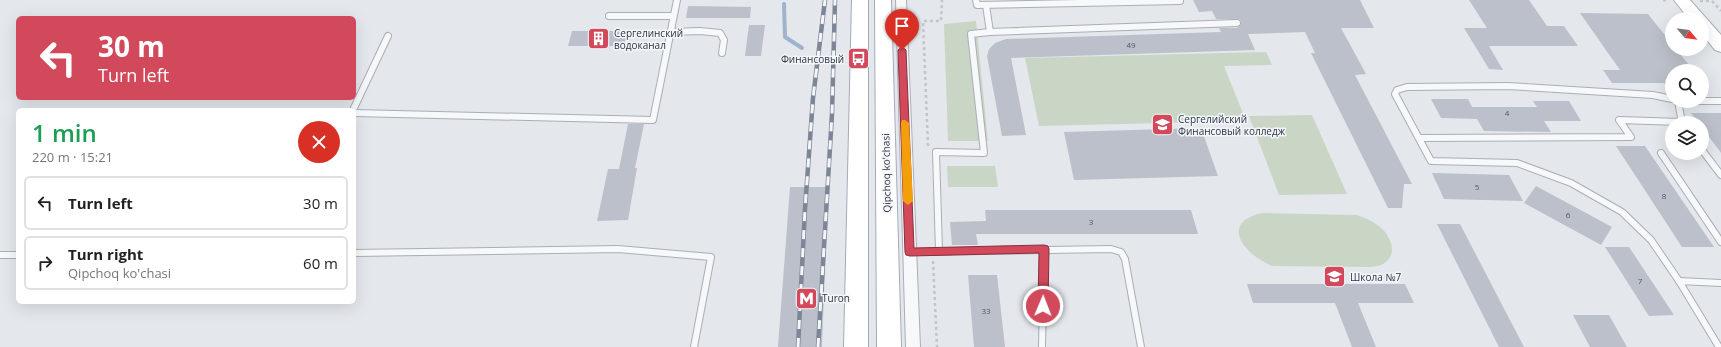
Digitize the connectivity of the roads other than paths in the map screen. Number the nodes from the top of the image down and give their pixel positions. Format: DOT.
graph roads {
  1 [pos="676,0"];
  2 [pos="860,0"];
  3 [pos="976,0"];
  4 [pos="1682,0"];
  5 [pos="1180,1"];
  6 [pos="898,2"];
  7 [pos="986,5"];
  8 [pos="1692,12"];
  9 [pos="609,16"];
  10 [pos="673,16"];
  11 [pos="1237,23"];
  12 [pos="1709,31"];
  13 [pos="670,32"];
  14 [pos="990,32"];
  15 [pos="388,36"];
  16 [pos="1721,46"];
  17 [pos="722,53"];
  18 [pos="1665,98"];
  19 [pos="1709,101"];
  20 [pos="1721,101"];
  21 [pos="354,108"];
  22 [pos="356,113"];
  23 [pos="1665,121"];
  24 [pos="1420,138"];
  25 [pos="1661,153"];
  26 [pos="1709,159"];
  27 [pos="1721,175"];
  28 [pos="858,213"];
  29 [pos="887,213"];
  30 [pos="1721,242"];
  31 [pos="1044,249"];
  32 [pos="939,251"];
  33 [pos="910,252"];
  34 [pos="356,253"];
  35 [pos="0,255"];
  36 [pos="16,255"];
  37 [pos="1679,282"];
  38 [pos="1721,283"];
  39 [pos="694,347"];
  40 [pos="856,347"];
  41 [pos="889,347"];
  42 [pos="913,347"];
  43 [pos="1042,347"];
  44 [pos="1142,347"];
  45 [pos="1719,347"];
  1 -- 10 [label="lane"];
  2 -- 28 [label="main road"];
  3 -- 7 [label="lane"];
  4 -- 8 [label="street"];
  5 -- 7 [label="lane"];
  6 -- 29 [label="main road, Qipchoq ko'chasi"];
  6 -- 33 [label="street, Qipchoq ko'chasi"];
  7 -- 14 [label="lane"];
  9 -- 10 [label="lane"];
  10 -- 13 [label="lane"];
  11 -- 14 [label="lane"];
  12 -- 16 [label="street"];
  13 -- 17 [label="lane"];
  13 -- 22 [label="lane"];
  14 -- 32 [label="lane"];
  15 -- 21 [label="lane"];
  18 -- 24 [label="lane"];
  19 -- 20 [label="lane"];
  23 -- 24 [label="lane"];
  24 -- 37 [label="lane"];
  25 -- 30 [label="lane"];
  26 -- 27 [label="lane"];
  28 -- 29 [label="main road"];
  28 -- 40 [label="main road"];
  29 -- 41 [label="main road, Qipchoq ko'chasi"];
  31 -- 32 [label="lane"];
  31 -- 43 [label="lane"];
  31 -- 44 [label="lane"];
  32 -- 33 [label="lane"];
  33 -- 42 [label="street, Qipchoq ko'chasi"];
  34 -- 39 [label="lane"];
  35 -- 36 [label="lane"];
  37 -- 38 [label="lane"];
  37 -- 45 [label="lane"];
}
